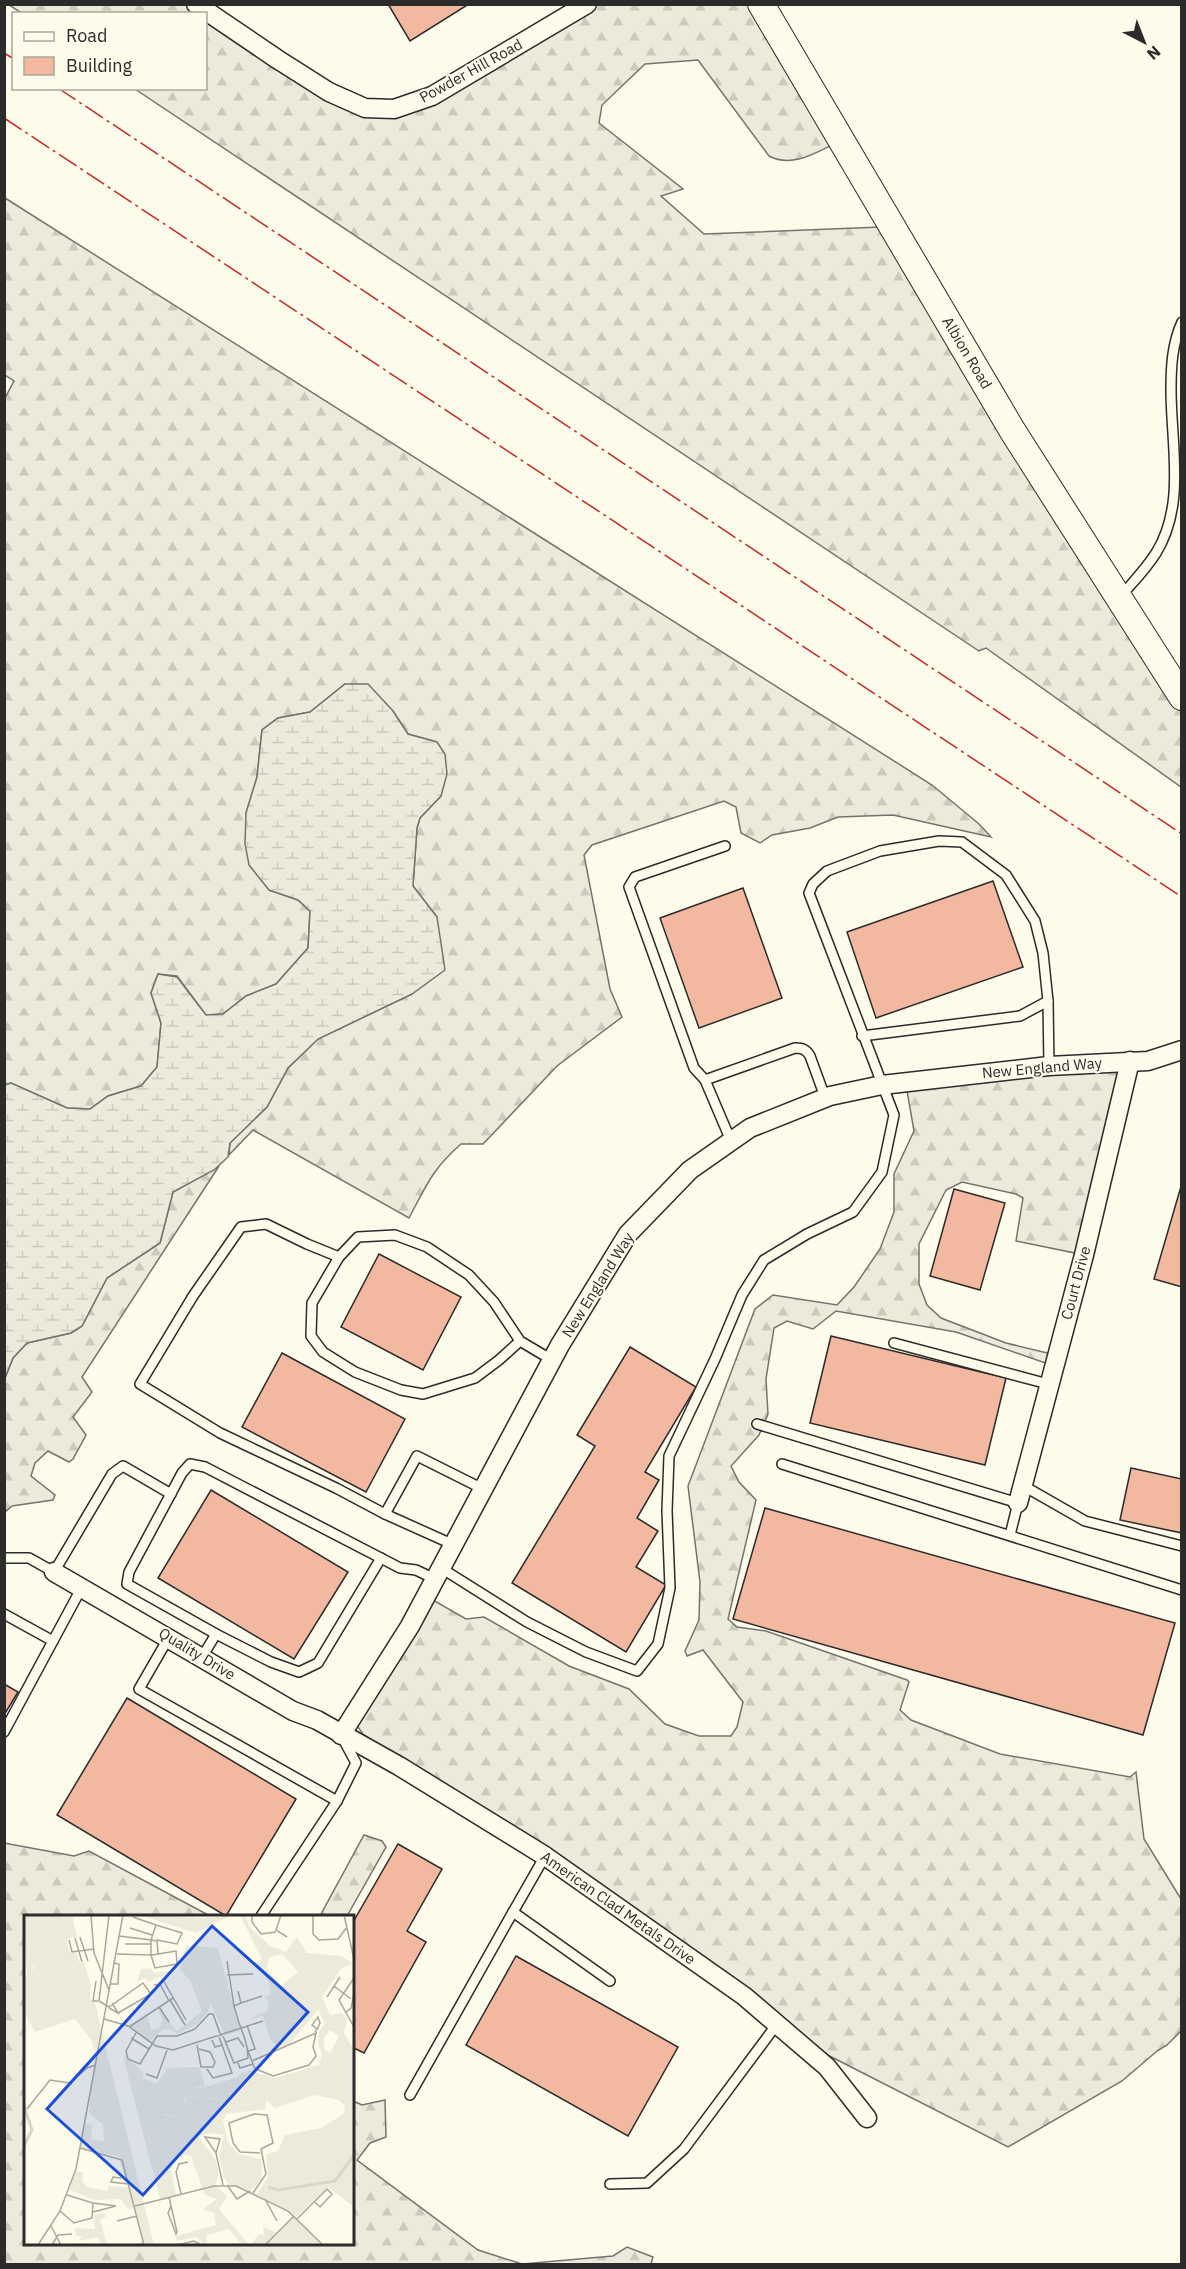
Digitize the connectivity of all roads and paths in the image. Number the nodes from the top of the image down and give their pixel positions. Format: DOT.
graph roads {
  1 [pos="196,4"];
  2 [pos="587,4"];
  3 [pos="761,4"];
  4 [pos="1182,322"];
  5 [pos="1119,598"];
  6 [pos="1182,697"];
  7 [pos="725,846"];
  8 [pos="1048,1001"];
  9 [pos="862,1036"];
  10 [pos="1182,1050"];
  11 [pos="1130,1061"];
  12 [pos="1049,1066"];
  13 [pos="705,1080"];
  14 [pos="882,1084"];
  15 [pos="825,1097"];
  16 [pos="731,1141"];
  17 [pos="339,1257"];
  18 [pos="520,1341"];
  19 [pos="894,1343"];
  20 [pos="552,1360"];
  21 [pos="1048,1384"];
  22 [pos="757,1424"];
  23 [pos="782,1464"];
  24 [pos="1022,1485"];
  25 [pos="483,1489"];
  26 [pos="171,1494"];
  27 [pos="1018,1503"];
  28 [pos="385,1514"];
  29 [pos="1010,1535"];
  30 [pos="454,1545"];
  31 [pos="1182,1546"];
  32 [pos="4,1558"];
  33 [pos="381,1558"];
  34 [pos="54,1572"];
  35 [pos="438,1574"];
  36 [pos="82,1587"];
  37 [pos="1182,1590"];
  38 [pos="4,1614"];
  39 [pos="216,1634"];
  40 [pos="169,1637"];
  41 [pos="53,1641"];
  42 [pos="202,1657"];
  43 [pos="4,1732"];
  44 [pos="341,1735"];
  45 [pos="337,1802"];
  46 [pos="545,1856"];
  47 [pos="513,1912"];
  48 [pos="262,1915"];
  49 [pos="610,1981"];
  50 [pos="777,2024"];
  51 [pos="410,2095"];
  52 [pos="867,2118"];
  53 [pos="610,2184"];
  1 -- 2 [label="street, Powder Hill Road"];
  3 -- 5 [label="main road, Albion Road"];
  4 -- 5 [label="lane"];
  5 -- 6 [label="main road, Albion Road"];
  7 -- 13 [label="lane"];
  8 -- 9 [label="lane"];
  8 -- 9 [label="lane"];
  8 -- 12 [label="lane"];
  9 -- 14 [label="lane"];
  10 -- 11 [label="street, New England Way"];
  11 -- 12 [label="street, New England Way"];
  11 -- 21 [label="street, Court Drive"];
  12 -- 14 [label="street, New England Way"];
  13 -- 15 [label="lane"];
  13 -- 16 [label="lane"];
  14 -- 15 [label="street, New England Way"];
  14 -- 35 [label="lane"];
  15 -- 16 [label="street, New England Way"];
  16 -- 20 [label="street, New England Way"];
  17 -- 18 [label="lane"];
  17 -- 18 [label="lane"];
  17 -- 28 [label="lane"];
  18 -- 20 [label="lane"];
  19 -- 21 [label="lane"];
  20 -- 25 [label="street, New England Way"];
  21 -- 24 [label="street, Court Drive"];
  22 -- 27 [label="lane"];
  23 -- 29 [label="lane"];
  24 -- 27 [label="street, Court Drive"];
  24 -- 31 [label="lane"];
  25 -- 28 [label="lane"];
  25 -- 30 [label="street, New England Way"];
  26 -- 33 [label="lane"];
  26 -- 34 [label="lane"];
  26 -- 39 [label="lane"];
  27 -- 29 [label="lane"];
  28 -- 30 [label="lane"];
  29 -- 37 [label="lane"];
  30 -- 35 [label="street, New England Way"];
  32 -- 34 [label="lane"];
  33 -- 35 [label="lane"];
  33 -- 39 [label="lane"];
  34 -- 36 [label="street, Quality Drive"];
  35 -- 44 [label="street, New England Way"];
  36 -- 40 [label="street, Quality Drive"];
  36 -- 41 [label="lane"];
  38 -- 41 [label="lane"];
  39 -- 42 [label="lane"];
  40 -- 42 [label="street, Quality Drive"];
  40 -- 45 [label="lane"];
  41 -- 43 [label="lane"];
  42 -- 44 [label="street, Quality Drive"];
  44 -- 45 [label="lane"];
  44 -- 46 [label="street, American Clad Metals Drive"];
  45 -- 48 [label="lane"];
  46 -- 47 [label="lane"];
  46 -- 50 [label="street, American Clad Metals Drive"];
  47 -- 49 [label="lane"];
  47 -- 51 [label="lane"];
  50 -- 52 [label="street, American Clad Metals Drive"];
  50 -- 53 [label="lane"];
}
